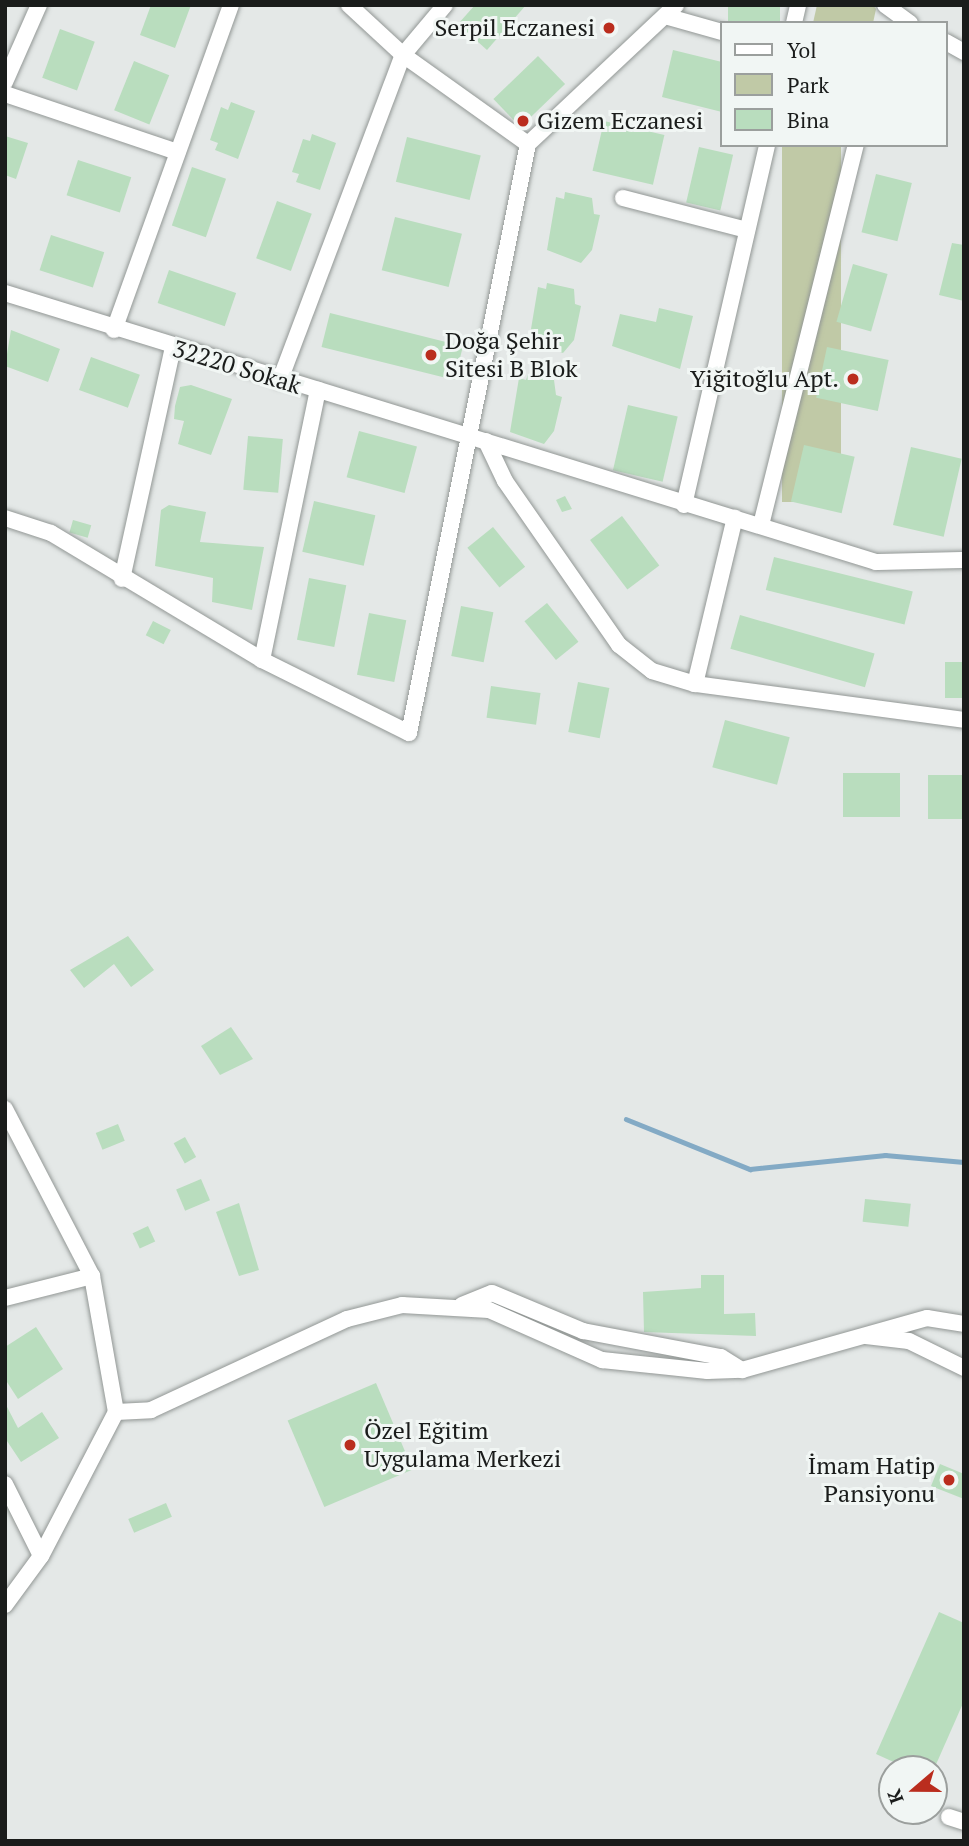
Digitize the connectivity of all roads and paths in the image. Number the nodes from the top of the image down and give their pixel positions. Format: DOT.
graph roads {
  1 [pos="39,5"];
  2 [pos="231,5"];
  3 [pos="349,5"];
  4 [pos="445,5"];
  5 [pos="670,10"];
  6 [pos="888,11"];
  7 [pos="906,21"];
  8 [pos="720,32"];
  9 [pos="948,43"];
  10 [pos="964,52"];
  11 [pos="403,55"];
  12 [pos="5,82"];
  13 [pos="5,94"];
  14 [pos="528,144"];
  15 [pos="766,147"];
  16 [pos="856,147"];
  17 [pos="177,152"];
  18 [pos="623,198"];
  19 [pos="747,230"];
  20 [pos="5,293"];
  21 [pos="114,330"];
  22 [pos="173,347"];
  23 [pos="280,380"];
  24 [pos="318,390"];
  25 [pos="478,438"];
  26 [pos="684,505"];
  27 [pos="5,518"];
  28 [pos="735,518"];
  29 [pos="761,525"];
  30 [pos="964,560"];
  31 [pos="122,579"];
  32 [pos="262,660"];
  33 [pos="695,684"];
  34 [pos="964,720"];
  35 [pos="5,1109"];
  36 [pos="92,1276"];
  37 [pos="5,1298"];
  38 [pos="462,1305"];
  39 [pos="964,1324"];
  40 [pos="853,1335"];
  41 [pos="964,1368"];
  42 [pos="742,1370"];
  43 [pos="116,1412"];
  44 [pos="5,1484"];
  45 [pos="41,1556"];
  46 [pos="5,1605"];
  1 -- 12 [label="street"];
  2 -- 17 [label="street"];
  3 -- 11 [label="street"];
  4 -- 11 [label="street"];
  5 -- 8 [label="street"];
  5 -- 14 [label="street"];
  6 -- 7 [label="street"];
  9 -- 10 [label="street"];
  11 -- 14 [label="street"];
  11 -- 23 [label="street"];
  13 -- 17 [label="street"];
  14 -- 25 [label="street"];
  15 -- 19 [label="street"];
  16 -- 29 [label="street"];
  17 -- 21 [label="street"];
  18 -- 19 [label="street"];
  19 -- 26 [label="street"];
  20 -- 21 [label="street, 32220 Sokak"];
  21 -- 22 [label="street, 32220 Sokak"];
  22 -- 23 [label="street, 32220 Sokak"];
  22 -- 31 [label="street"];
  23 -- 24 [label="street, 32220 Sokak"];
  24 -- 25 [label="street, 32220 Sokak"];
  24 -- 32 [label="street"];
  25 -- 26 [label="street, 32220 Sokak"];
  25 -- 32 [label="street"];
  25 -- 33 [label="street"];
  26 -- 28 [label="street, 32220 Sokak"];
  27 -- 31 [label="street"];
  28 -- 29 [label="street, 32220 Sokak"];
  28 -- 33 [label="street"];
  29 -- 30 [label="street, 32220 Sokak"];
  31 -- 32 [label="street"];
  33 -- 34 [label="street"];
  35 -- 36 [label="street"];
  36 -- 37 [label="street"];
  36 -- 43 [label="street"];
  38 -- 42 [label="street"];
  38 -- 42 [label="street"];
  38 -- 43 [label="street"];
  39 -- 40 [label="street"];
  40 -- 41 [label="street"];
  40 -- 42 [label="street"];
  43 -- 45 [label="street"];
  44 -- 45 [label="street"];
  45 -- 46 [label="street"];
}
